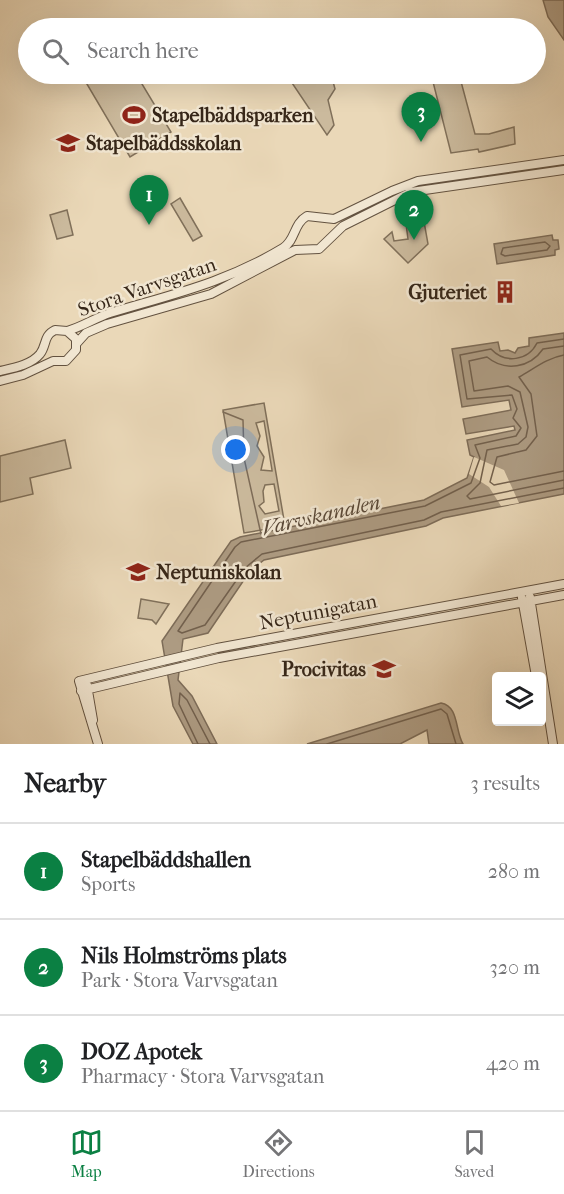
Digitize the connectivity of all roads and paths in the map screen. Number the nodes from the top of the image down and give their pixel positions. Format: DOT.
graph roads {
  1 [pos="564,160"];
  2 [pos="564,170"];
  3 [pos="323,219"];
  4 [pos="295,234"];
  5 [pos="329,237"];
  6 [pos="304,248"];
  7 [pos="67,331"];
  8 [pos="77,343"];
  9 [pos="44,348"];
  10 [pos="53,360"];
  11 [pos="0,371"];
  12 [pos="0,381"];
  13 [pos="564,584"];
  14 [pos="525,591"];
  15 [pos="564,595"];
  16 [pos="527,601"];
  17 [pos="536,672"];
  18 [pos="84,690"];
  19 [pos="546,725"];
  20 [pos="550,741"];
  21 [pos="98,744"];
  1 -- 3 [label="street, Stora Varvsgatan"];
  2 -- 5 [label="street, Stora Varvsgatan"];
  3 -- 4 [label="street, Stora Varvsgatan"];
  3 -- 5 [label="street"];
  4 -- 6 [label="street"];
  4 -- 7 [label="street, Stora Varvsgatan"];
  5 -- 6 [label="street, Stora Varvsgatan"];
  6 -- 8 [label="street, Stora Varvsgatan"];
  7 -- 8 [label="street, Stora Varvsgatan"];
  7 -- 9 [label="street, Stora Varvsgatan"];
  8 -- 10 [label="street, Stora Varvsgatan"];
  9 -- 10 [label="street"];
  9 -- 11 [label="street, Stora Varvsgatan"];
  10 -- 12 [label="street, Stora Varvsgatan"];
  13 -- 14 [label="street, Neptunigatan"];
  14 -- 16 [label="street"];
  14 -- 18 [label="street, Neptunigatan"];
  15 -- 16 [label="street, Neptunigatan"];
  16 -- 17 [label="street"];
  16 -- 18 [label="street, Neptunigatan"];
  16 -- 20 [label="street"];
  18 -- 21 [label="street"];
  19 -- 20 [label="street"];
}
